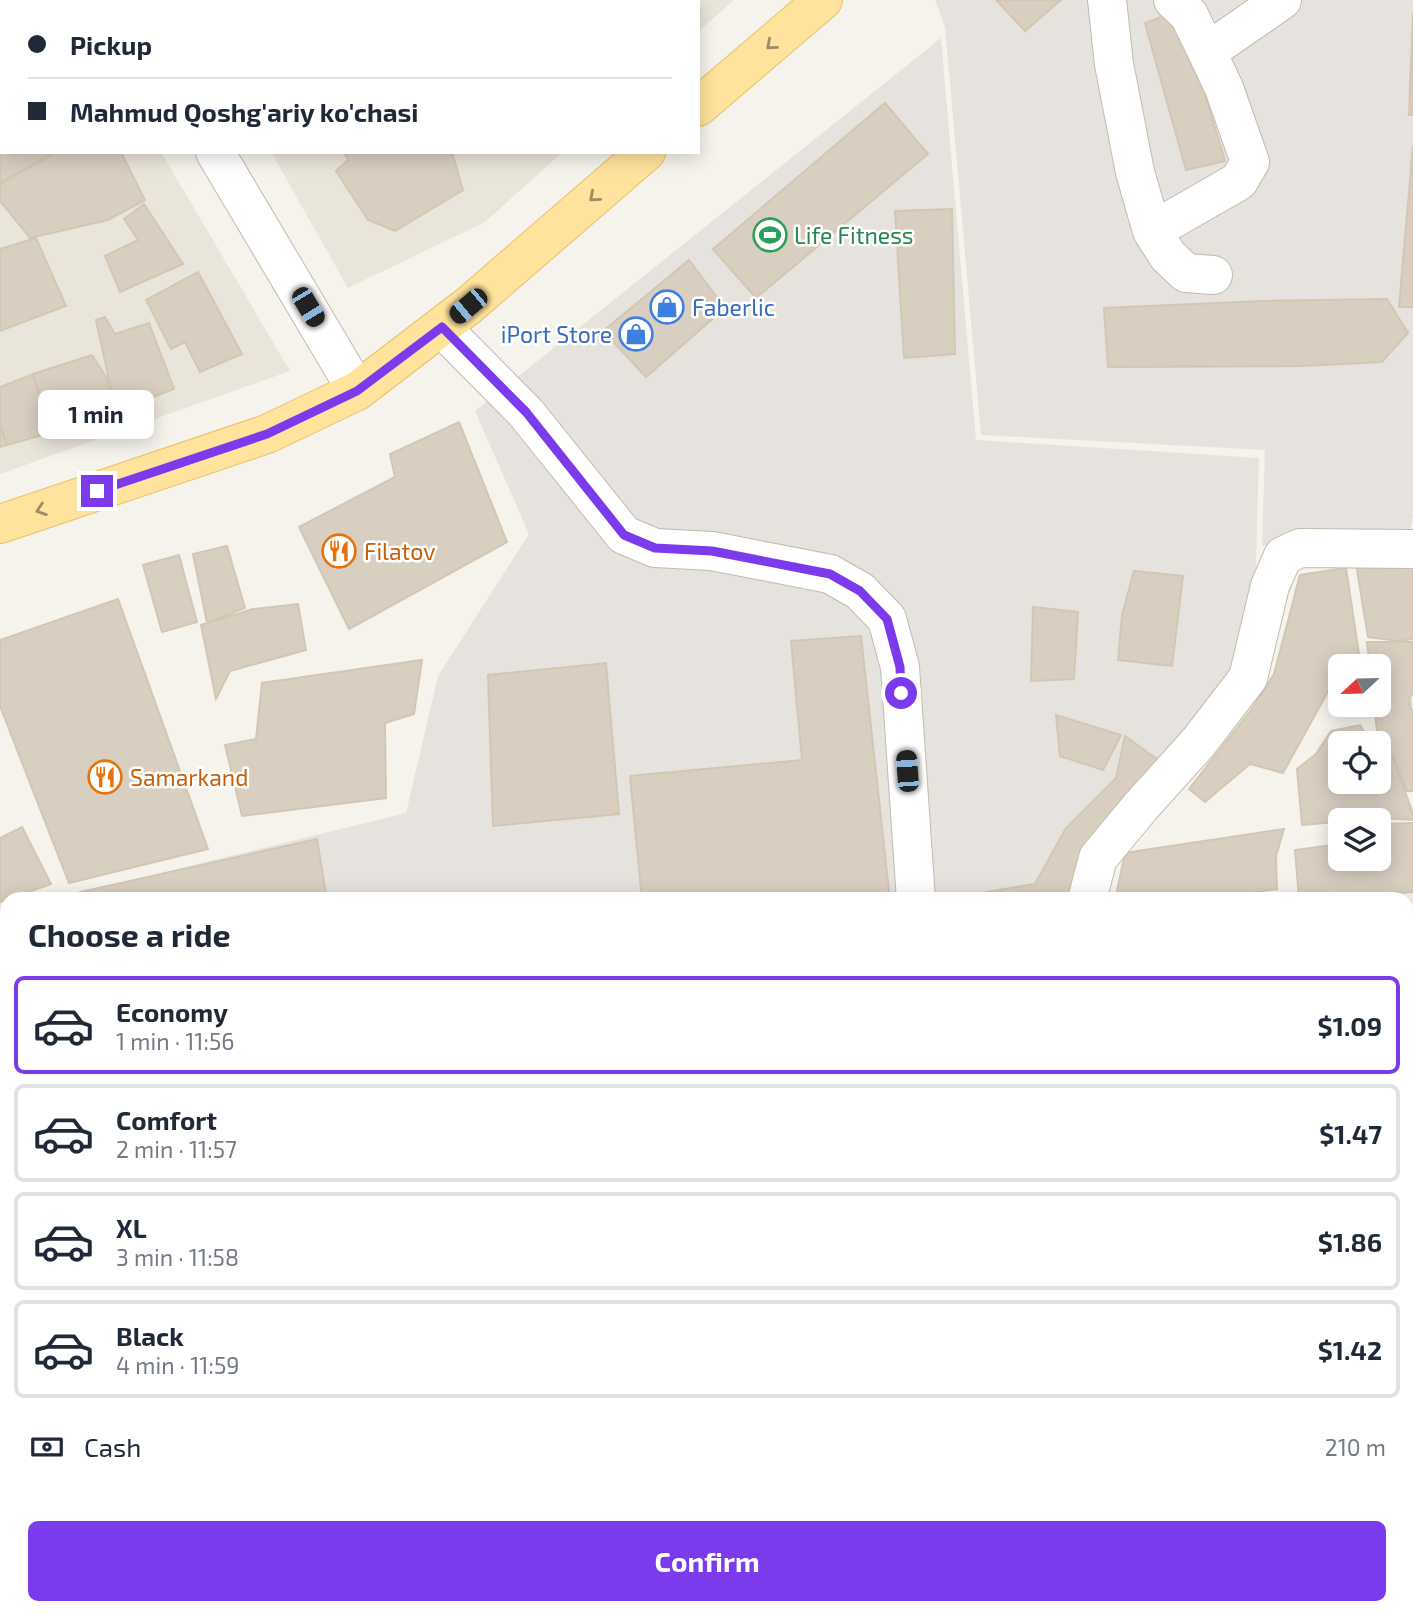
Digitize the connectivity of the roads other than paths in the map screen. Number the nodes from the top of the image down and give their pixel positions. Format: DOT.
graph roads {
  1 [pos="823,0"];
  2 [pos="1107,0"];
  3 [pos="1173,0"];
  4 [pos="1282,0"];
  5 [pos="1207,52"];
  6 [pos="700,105"];
  7 [pos="216,154"];
  8 [pos="644,154"];
  9 [pos="1152,232"];
  10 [pos="1213,275"];
  11 [pos="442,327"];
  12 [pos="357,391"];
  13 [pos="0,524"];
  14 [pos="1413,549"];
  15 [pos="915,892"];
  16 [pos="1089,892"];
  1 -- 6 [label="main road, one-way"];
  2 -- 9 [label="street"];
  3 -- 5 [label="street"];
  4 -- 5 [label="street"];
  5 -- 9 [label="street"];
  7 -- 12 [label="street"];
  8 -- 11 [label="main road, one-way"];
  9 -- 10 [label="street"];
  11 -- 12 [label="main road"];
  11 -- 15 [label="street"];
  12 -- 13 [label="main road, one-way"];
  14 -- 16 [label="street"];
}
